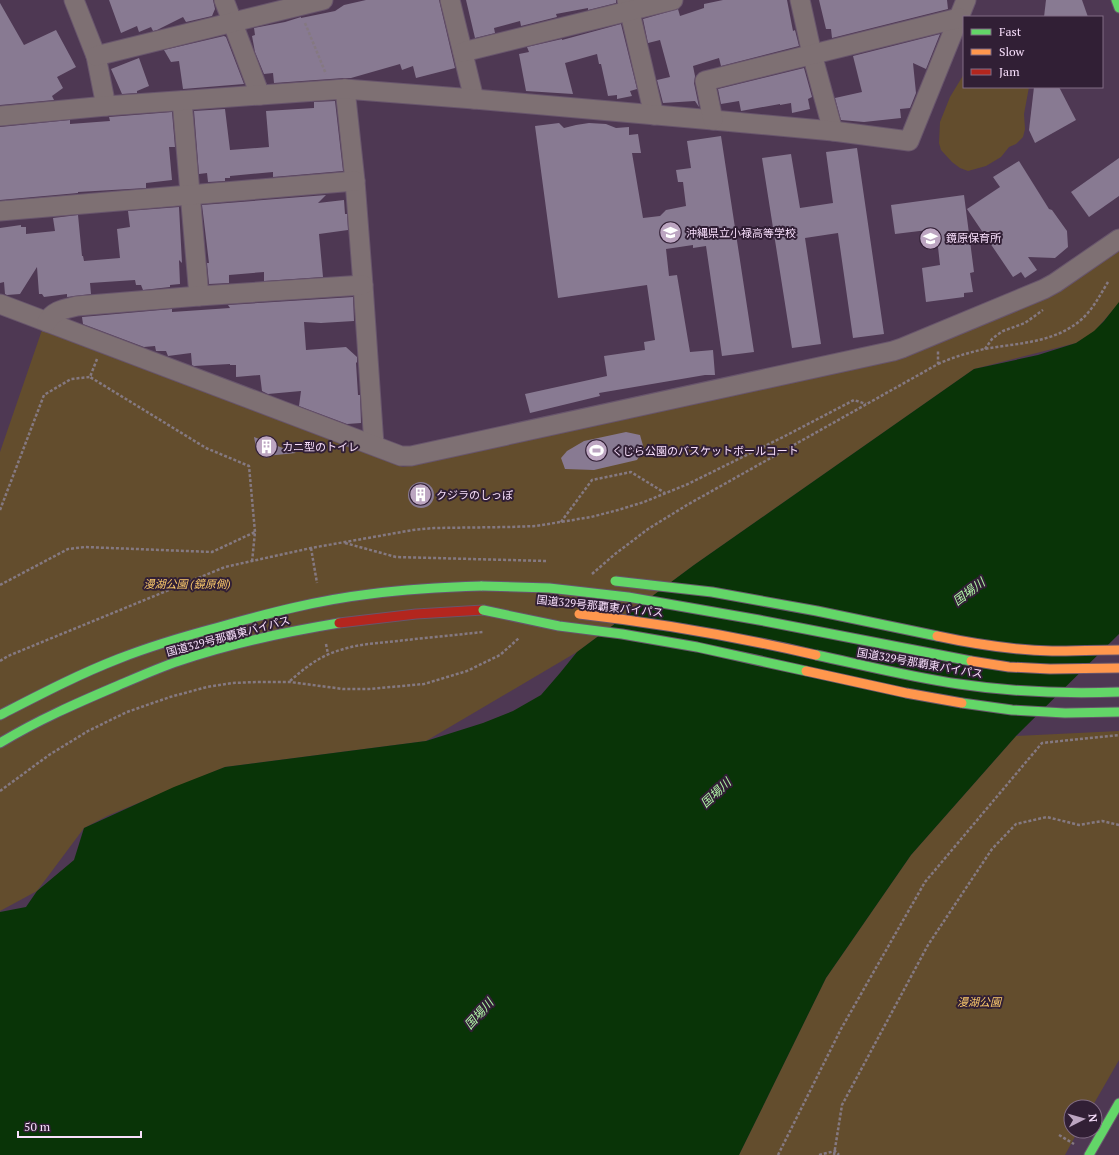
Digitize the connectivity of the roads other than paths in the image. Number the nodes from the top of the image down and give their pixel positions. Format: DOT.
graph roads {
  1 [pos="74,0"];
  2 [pos="224,0"];
  3 [pos="323,0"];
  4 [pos="450,0"];
  5 [pos="673,0"];
  6 [pos="800,0"];
  7 [pos="966,0"];
  8 [pos="1116,0"];
  9 [pos="628,5"];
  10 [pos="1119,8"];
  11 [pos="959,18"];
  12 [pos="233,22"];
  13 [pos="463,52"];
  14 [pos="812,54"];
  15 [pos="96,56"];
  16 [pos="338,90"];
  17 [pos="260,95"];
  18 [pos="474,99"];
  19 [pos="182,101"];
  20 [pos="106,106"];
  21 [pos="654,115"];
  22 [pos="0,116"];
  23 [pos="713,120"];
  24 [pos="833,131"];
  25 [pos="355,181"];
  26 [pos="190,196"];
  27 [pos="0,212"];
  28 [pos="1119,239"];
  29 [pos="363,285"];
  30 [pos="199,296"];
  31 [pos="0,304"];
  32 [pos="47,322"];
  33 [pos="374,445"];
  34 [pos="536,579"];
  35 [pos="605,580"];
  36 [pos="482,586"];
  37 [pos="483,610"];
  38 [pos="533,611"];
  39 [pos="573,613"];
  40 [pos="1119,650"];
  41 [pos="1119,668"];
  42 [pos="1119,692"];
  43 [pos="1119,712"];
  44 [pos="0,715"];
  45 [pos="0,743"];
  46 [pos="1119,1103"];
  47 [pos="1089,1155"];
  1 -- 15 [label="street"];
  2 -- 12 [label="street"];
  3 -- 12 [label="street"];
  4 -- 13 [label="street"];
  5 -- 9 [label="street"];
  6 -- 14 [label="street"];
  7 -- 11 [label="street"];
  8 -- 10 [label="main road"];
  9 -- 13 [label="street"];
  9 -- 21 [label="street"];
  11 -- 14 [label="street"];
  11 -- 24 [label="street"];
  12 -- 15 [label="street"];
  12 -- 17 [label="street"];
  13 -- 18 [label="street"];
  14 -- 23 [label="street"];
  14 -- 24 [label="street"];
  15 -- 20 [label="street"];
  16 -- 17 [label="street"];
  16 -- 18 [label="street"];
  16 -- 25 [label="street"];
  17 -- 19 [label="street"];
  18 -- 21 [label="street"];
  19 -- 20 [label="street"];
  19 -- 26 [label="street"];
  20 -- 22 [label="street"];
  21 -- 23 [label="street"];
  23 -- 24 [label="street"];
  25 -- 26 [label="street"];
  25 -- 29 [label="street"];
  26 -- 27 [label="street"];
  26 -- 30 [label="street"];
  28 -- 33 [label="street"];
  29 -- 30 [label="street"];
  29 -- 33 [label="street"];
  30 -- 32 [label="street"];
  31 -- 32 [label="street"];
  32 -- 33 [label="street"];
  34 -- 36 [label="main road, bridge"];
  35 -- 40 [label="main road, bridge"];
  36 -- 41 [label="main road, 国道329号那覇東バイパス, bridge"];
  36 -- 44 [label="main road, 国道329号那覇東バイパス"];
  37 -- 38 [label="main road, 国道329号那覇東バイパス, bridge"];
  37 -- 43 [label="main road, bridge"];
  37 -- 45 [label="main road, 国道329号那覇東バイパス"];
  39 -- 42 [label="main road, 国道329号那覇東バイパス, bridge"];
  46 -- 47 [label="main road"];
}
